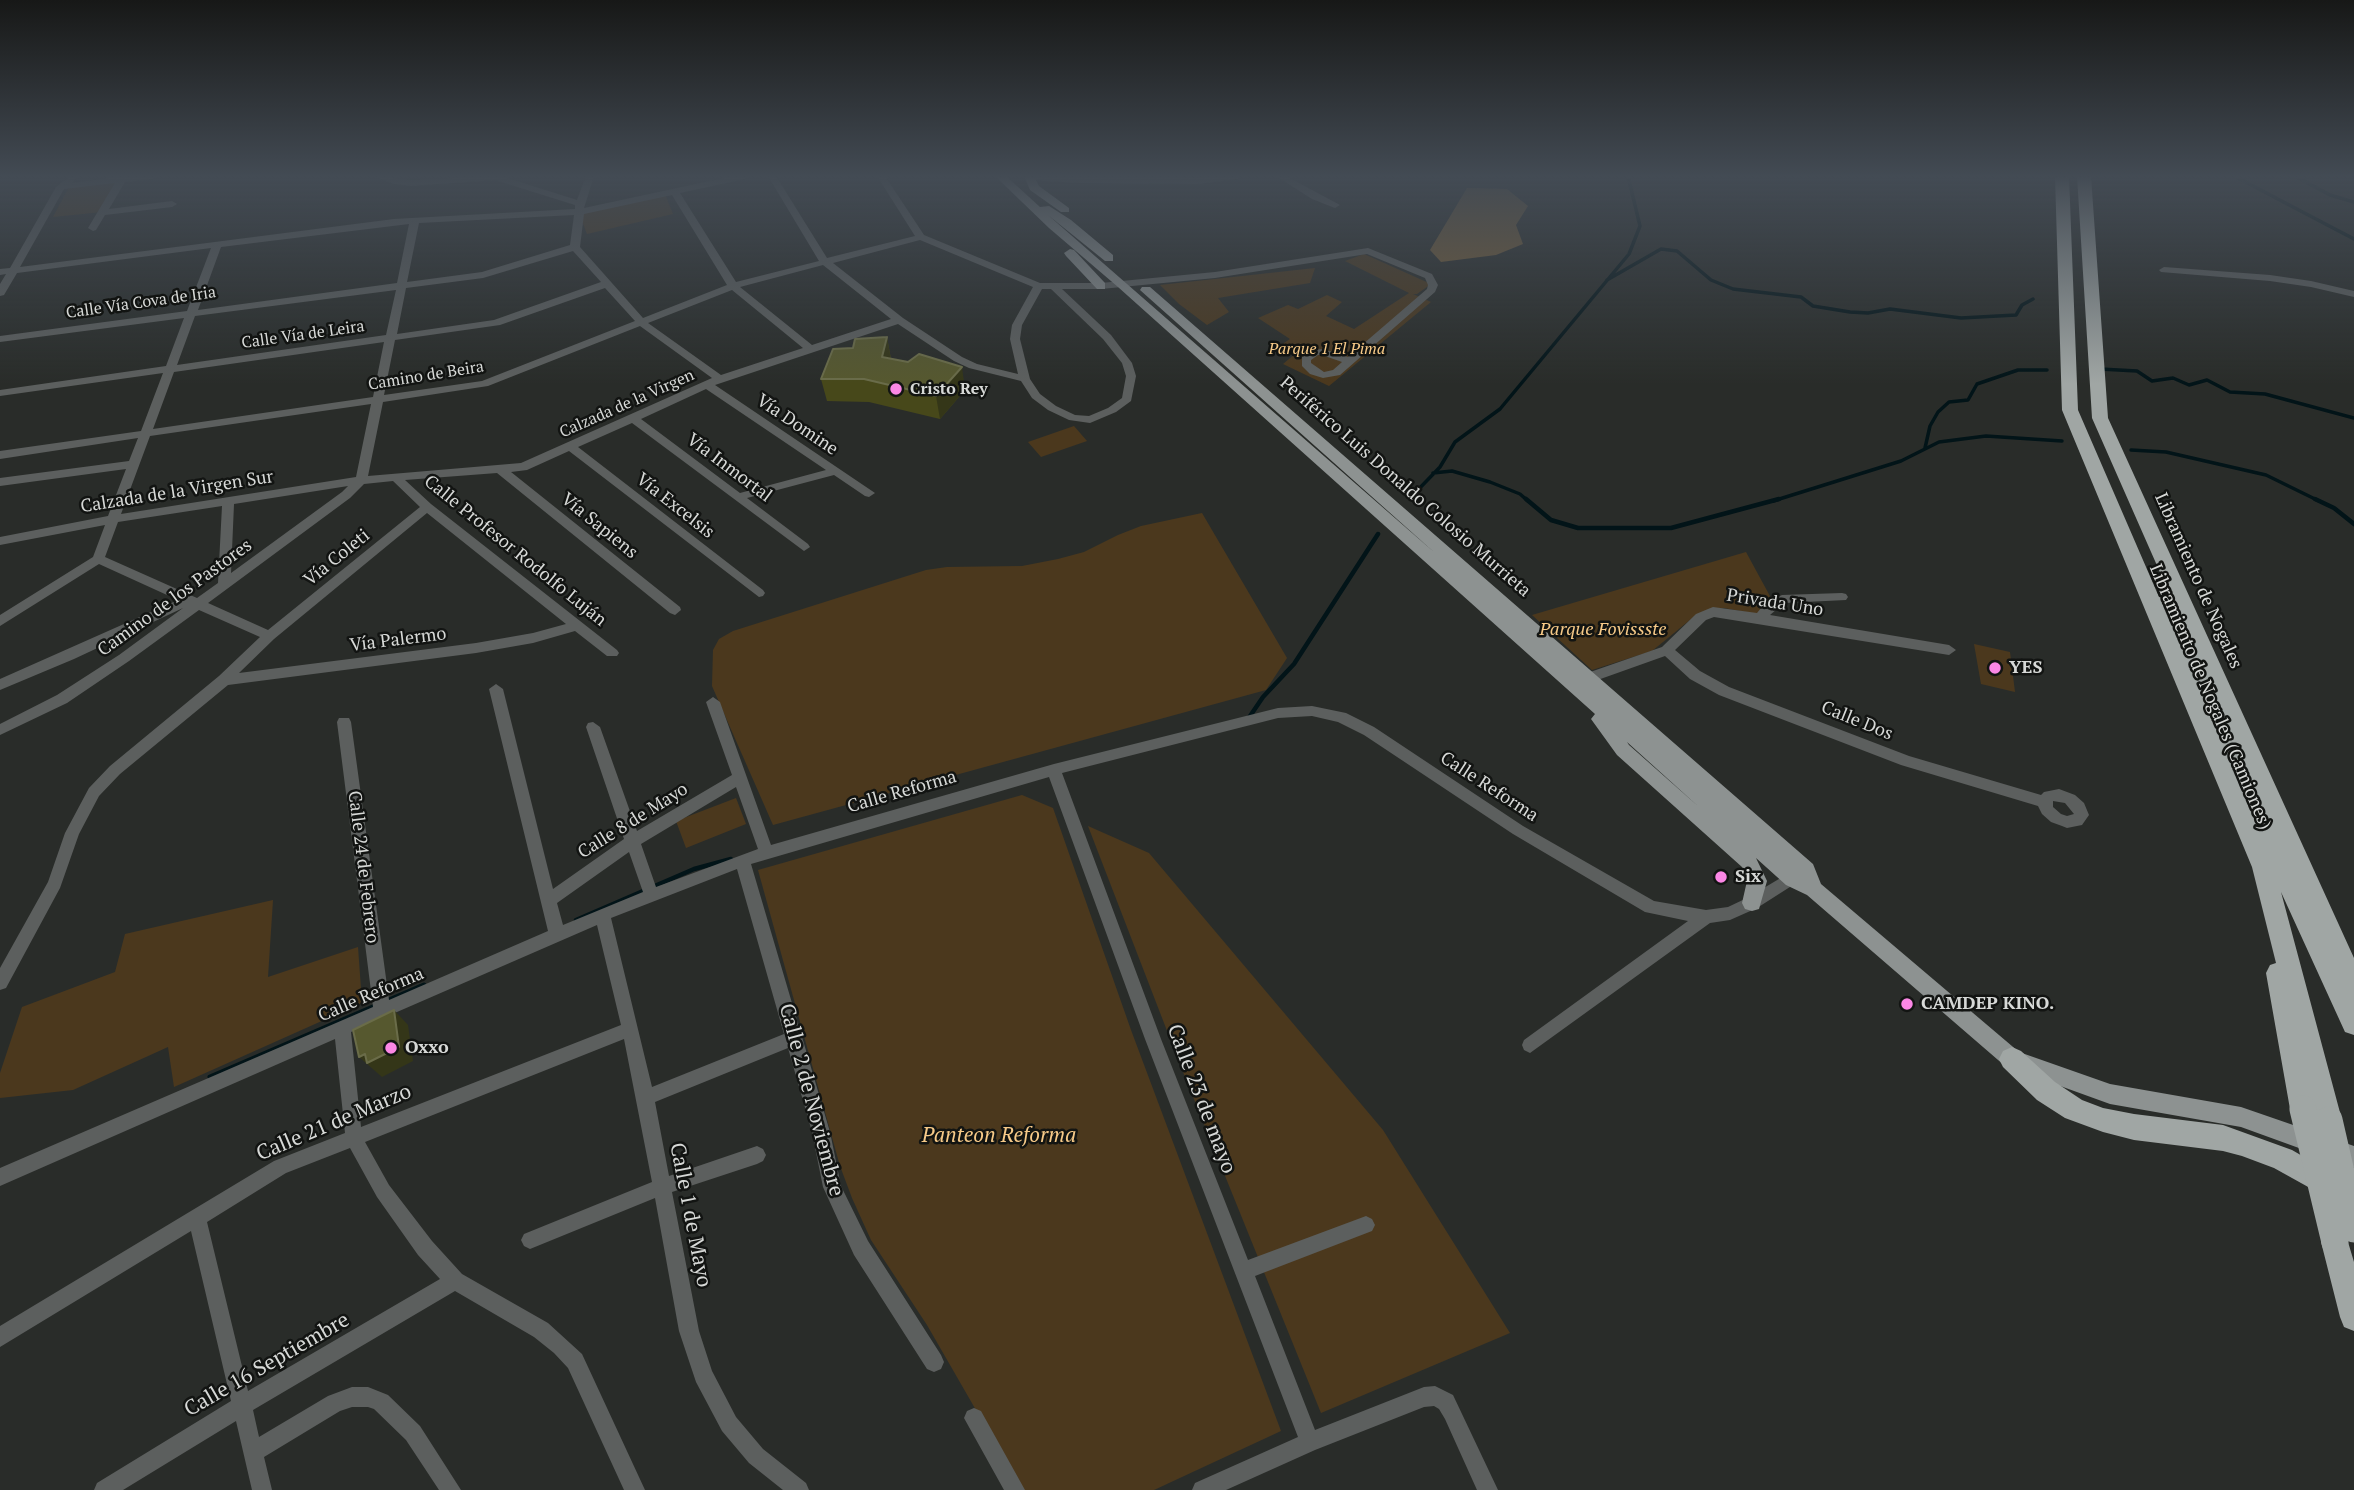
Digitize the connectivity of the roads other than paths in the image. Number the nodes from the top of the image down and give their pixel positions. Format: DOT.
graph roads {
  1 [pos="218,245"];
  2 [pos="26,246"];
  3 [pos="214,246"];
  4 [pos="410,246"];
  5 [pos="708,246"];
  6 [pos="815,246"];
  7 [pos="887,246"];
  8 [pos="942,246"];
  9 [pos="1063,246"];
  10 [pos="1086,246"];
  11 [pos="1093,246"];
  12 [pos="2056,246"];
  13 [pos="2064,246"];
  14 [pos="2077,246"];
  15 [pos="2089,246"];
  16 [pos="575,247"];
  17 [pos="824,261"];
  18 [pos="12,270"];
  19 [pos="2164,270"];
  20 [pos="0,272"];
  21 [pos="1130,283"];
  22 [pos="402,284"];
  23 [pos="606,284"];
  24 [pos="733,286"];
  25 [pos="1039,286"];
  26 [pos="1101,286"];
  27 [pos="1055,288"];
  28 [pos="0,293"];
  29 [pos="2354,294"];
  30 [pos="191,313"];
  31 [pos="899,320"];
  32 [pos="642,323"];
  33 [pos="390,338"];
  34 [pos="0,339"];
  35 [pos="809,348"];
  36 [pos="1350,361"];
  37 [pos="168,370"];
  38 [pos="720,379"];
  39 [pos="1025,379"];
  40 [pos="707,385"];
  41 [pos="0,393"];
  42 [pos="378,400"];
  43 [pos="633,418"];
  44 [pos="146,433"];
  45 [pos="570,446"];
  46 [pos="0,455"];
  47 [pos="135,464"];
  48 [pos="501,470"];
  49 [pos="835,471"];
  50 [pos="396,477"];
  51 [pos="361,480"];
  52 [pos="0,482"];
  53 [pos="869,493"];
  54 [pos="738,497"];
  55 [pos="228,501"];
  56 [pos="427,507"];
  57 [pos="113,519"];
  58 [pos="0,541"];
  59 [pos="804,547"];
  60 [pos="98,559"];
  61 [pos="224,583"];
  62 [pos="759,593"];
  63 [pos="1842,597"];
  64 [pos="194,600"];
  65 [pos="675,610"];
  66 [pos="1759,618"];
  67 [pos="0,621"];
  68 [pos="575,626"];
  69 [pos="270,636"];
  70 [pos="1667,650"];
  71 [pos="1949,650"];
  72 [pos="612,653"];
  73 [pos="224,680"];
  74 [pos="0,685"];
  75 [pos="1582,686"];
  76 [pos="496,690"];
  77 [pos="713,702"];
  78 [pos="344,722"];
  79 [pos="593,727"];
  80 [pos="0,730"];
  81 [pos="1054,770"];
  82 [pos="741,778"];
  83 [pos="2044,802"];
  84 [pos="633,841"];
  85 [pos="766,851"];
  86 [pos="742,860"];
  87 [pos="1799,874"];
  88 [pos="652,894"];
  89 [pos="548,900"];
  90 [pos="1752,903"];
  91 [pos="602,915"];
  92 [pos="1706,918"];
  93 [pos="557,934"];
  94 [pos="0,983"];
  95 [pos="2354,985"];
  96 [pos="382,1012"];
  97 [pos="2354,1024"];
  98 [pos="342,1029"];
  99 [pos="631,1029"];
  100 [pos="794,1038"];
  101 [pos="1530,1045"];
  102 [pos="2012,1059"];
  103 [pos="645,1098"];
  104 [pos="2272,1128"];
  105 [pos="355,1138"];
  106 [pos="757,1155"];
  107 [pos="2354,1157"];
  108 [pos="2354,1175"];
  109 [pos="0,1177"];
  110 [pos="661,1188"];
  111 [pos="2354,1201"];
  112 [pos="197,1219"];
  113 [pos="1366,1225"];
  114 [pos="2344,1236"];
  115 [pos="530,1240"];
  116 [pos="1243,1271"];
  117 [pos="455,1282"];
  118 [pos="2354,1290"];
  119 [pos="2354,1317"];
  120 [pos="0,1337"];
  121 [pos="934,1362"];
  122 [pos="241,1406"];
  123 [pos="974,1418"];
  124 [pos="1310,1442"];
  125 [pos="253,1452"];
  126 [pos="104,1490"];
  127 [pos="262,1490"];
  128 [pos="451,1490"];
  129 [pos="635,1490"];
  130 [pos="799,1490"];
  131 [pos="1015,1490"];
  132 [pos="1202,1490"];
  133 [pos="1488,1490"];
  1 -- 30 [label="street"];
  2 -- 18 [label="street"];
  3 -- 18 [label="street"];
  4 -- 22 [label="street"];
  5 -- 24 [label="street"];
  6 -- 17 [label="street"];
  7 -- 17 [label="street, Camino de Beira"];
  8 -- 25 [label="street"];
  9 -- 26 [label="main road"];
  10 -- 21 [label="main road, Periférico Luis Donaldo Colosio Murrieta"];
  11 -- 21 [label="main road, Periférico Luis Donaldo Colosio Murrieta"];
  12 -- 114 [label="highway, Libramiento de Nogales (Camiones), bridge"];
  13 -- 114 [label="highway, bridge"];
  14 -- 97 [label="highway, Libramiento de Nogales"];
  15 -- 95 [label="highway, Libramiento de Nogales"];
  16 -- 22 [label="street, Calle Vía Cova de Iria"];
  16 -- 23 [label="street"];
  17 -- 24 [label="street, Camino de Beira"];
  17 -- 31 [label="street"];
  18 -- 20 [label="street"];
  18 -- 28 [label="street"];
  19 -- 29 [label="street"];
  21 -- 26 [label="street"];
  21 -- 36 [label="street"];
  21 -- 75 [label="main road, Periférico Luis Donaldo Colosio Murrieta"];
  22 -- 30 [label="street, Calle Vía Cova de Iria"];
  22 -- 33 [label="street"];
  23 -- 32 [label="street"];
  23 -- 33 [label="street, Calle Vía de Leira"];
  24 -- 32 [label="street, Camino de Beira"];
  24 -- 35 [label="street"];
  25 -- 27 [label="street"];
  25 -- 39 [label="street"];
  26 -- 27 [label="street"];
  27 -- 39 [label="street"];
  30 -- 34 [label="street, Calle Vía Cova de Iria"];
  30 -- 37 [label="street"];
  31 -- 35 [label="street, Calzada de la Virgen"];
  31 -- 39 [label="street"];
  32 -- 38 [label="street"];
  32 -- 42 [label="street, Camino de Beira"];
  33 -- 37 [label="street, Calle Vía de Leira"];
  33 -- 42 [label="street"];
  35 -- 38 [label="street, Calzada de la Virgen"];
  37 -- 41 [label="street, Calle Vía de Leira"];
  37 -- 44 [label="street"];
  38 -- 40 [label="street, Calzada de la Virgen"];
  40 -- 43 [label="street, Calzada de la Virgen"];
  40 -- 49 [label="street, Vía Domine"];
  42 -- 44 [label="street, Camino de Beira"];
  42 -- 51 [label="street"];
  43 -- 45 [label="street, Calzada de la Virgen"];
  43 -- 54 [label="street, Vía Inmortal"];
  44 -- 46 [label="street, Camino de Beira"];
  44 -- 47 [label="street"];
  45 -- 48 [label="street, Calzada de la Virgen"];
  45 -- 62 [label="street, Vía Excelsis"];
  47 -- 52 [label="street"];
  47 -- 57 [label="street"];
  48 -- 50 [label="street, Calzada de la Virgen"];
  48 -- 65 [label="street, Vía Sapiens"];
  49 -- 53 [label="street, Vía Domine"];
  49 -- 54 [label="street"];
  50 -- 51 [label="street, Calzada de la Virgen"];
  50 -- 56 [label="street, Calle Profesor Rodolfo Luján"];
  51 -- 55 [label="street, Calzada de la Virgen Sur"];
  51 -- 61 [label="street, Camino de los Pastores"];
  54 -- 59 [label="street, Vía Inmortal"];
  55 -- 57 [label="street, Calzada de la Virgen Sur"];
  55 -- 61 [label="street"];
  56 -- 68 [label="street, Calle Profesor Rodolfo Luján"];
  56 -- 69 [label="street, Vía Coleti"];
  57 -- 58 [label="street, Calzada de la Virgen Sur"];
  57 -- 60 [label="street"];
  60 -- 64 [label="street"];
  60 -- 67 [label="street"];
  61 -- 64 [label="street, Camino de los Pastores"];
  63 -- 66 [label="street"];
  64 -- 69 [label="street"];
  64 -- 74 [label="street"];
  64 -- 80 [label="street, Camino de los Pastores"];
  66 -- 70 [label="street, Privada Uno"];
  66 -- 71 [label="street, Privada Uno"];
  68 -- 72 [label="street, Calle Profesor Rodolfo Luján"];
  68 -- 73 [label="street, Vía Palermo"];
  69 -- 73 [label="street, Vía Coleti"];
  70 -- 75 [label="street, Privada Uno"];
  70 -- 83 [label="street, Calle Dos"];
  73 -- 94 [label="street, Vía Coleti"];
  75 -- 87 [label="main road, Periférico Luis Donaldo Colosio Murrieta"];
  75 -- 90 [label="main road"];
  76 -- 89 [label="street"];
  77 -- 82 [label="street"];
  78 -- 96 [label="street, Calle 24 de Febrero"];
  79 -- 84 [label="street"];
  81 -- 85 [label="street, Calle Reforma"];
  81 -- 92 [label="street, Calle Reforma"];
  81 -- 116 [label="street, Calle 23 de mayo"];
  82 -- 84 [label="street, Calle 8 de Mayo"];
  82 -- 85 [label="street"];
  84 -- 88 [label="street"];
  84 -- 89 [label="street, Calle 8 de Mayo"];
  85 -- 86 [label="street, Calle Reforma"];
  86 -- 88 [label="street, Calle Reforma"];
  86 -- 100 [label="street, Calle 2 de Noviembre"];
  87 -- 90 [label="street, Calle Reforma"];
  87 -- 102 [label="main road, Periférico Luis Donaldo Colosio Murrieta"];
  88 -- 91 [label="street, Calle Reforma"];
  89 -- 93 [label="street"];
  90 -- 92 [label="street, Calle Reforma"];
  91 -- 93 [label="street, Calle Reforma"];
  91 -- 99 [label="street, Calle 1 de Mayo"];
  92 -- 101 [label="street"];
  93 -- 96 [label="street, Calle Reforma"];
  96 -- 98 [label="street, Calle Reforma"];
  98 -- 105 [label="street"];
  98 -- 109 [label="street, Calle Reforma"];
  99 -- 103 [label="street, Calle 1 de Mayo"];
  99 -- 105 [label="street, Calle 21 de Marzo"];
  100 -- 103 [label="street"];
  100 -- 121 [label="street, Calle 2 de Noviembre"];
  102 -- 104 [label="main road, Periférico Luis Donaldo Colosio Murrieta"];
  102 -- 111 [label="highway"];
  103 -- 110 [label="street, Calle 1 de Mayo"];
  104 -- 107 [label="main road, Periférico Luis Donaldo Colosio Murrieta"];
  104 -- 108 [label="street, Periférico Luis Donaldo Colosio Murrieta"];
  105 -- 112 [label="street, Calle 21 de Marzo"];
  105 -- 117 [label="street"];
  106 -- 110 [label="street"];
  110 -- 115 [label="street"];
  110 -- 130 [label="street, Calle 1 de Mayo"];
  112 -- 120 [label="street, Calle 21 de Marzo"];
  112 -- 122 [label="street"];
  113 -- 116 [label="street"];
  114 -- 118 [label="highway, Libramiento de Nogales (Camiones)"];
  114 -- 119 [label="highway, Libramiento de Nogales (Camiones)"];
  116 -- 124 [label="street, Calle 23 de mayo"];
  117 -- 122 [label="street, Calle 16 Septiembre"];
  117 -- 129 [label="street"];
  122 -- 125 [label="street"];
  122 -- 126 [label="street, Calle 16 Septiembre"];
  123 -- 131 [label="street"];
  124 -- 132 [label="street"];
  124 -- 133 [label="street"];
  125 -- 127 [label="street"];
  125 -- 128 [label="street"];
}
